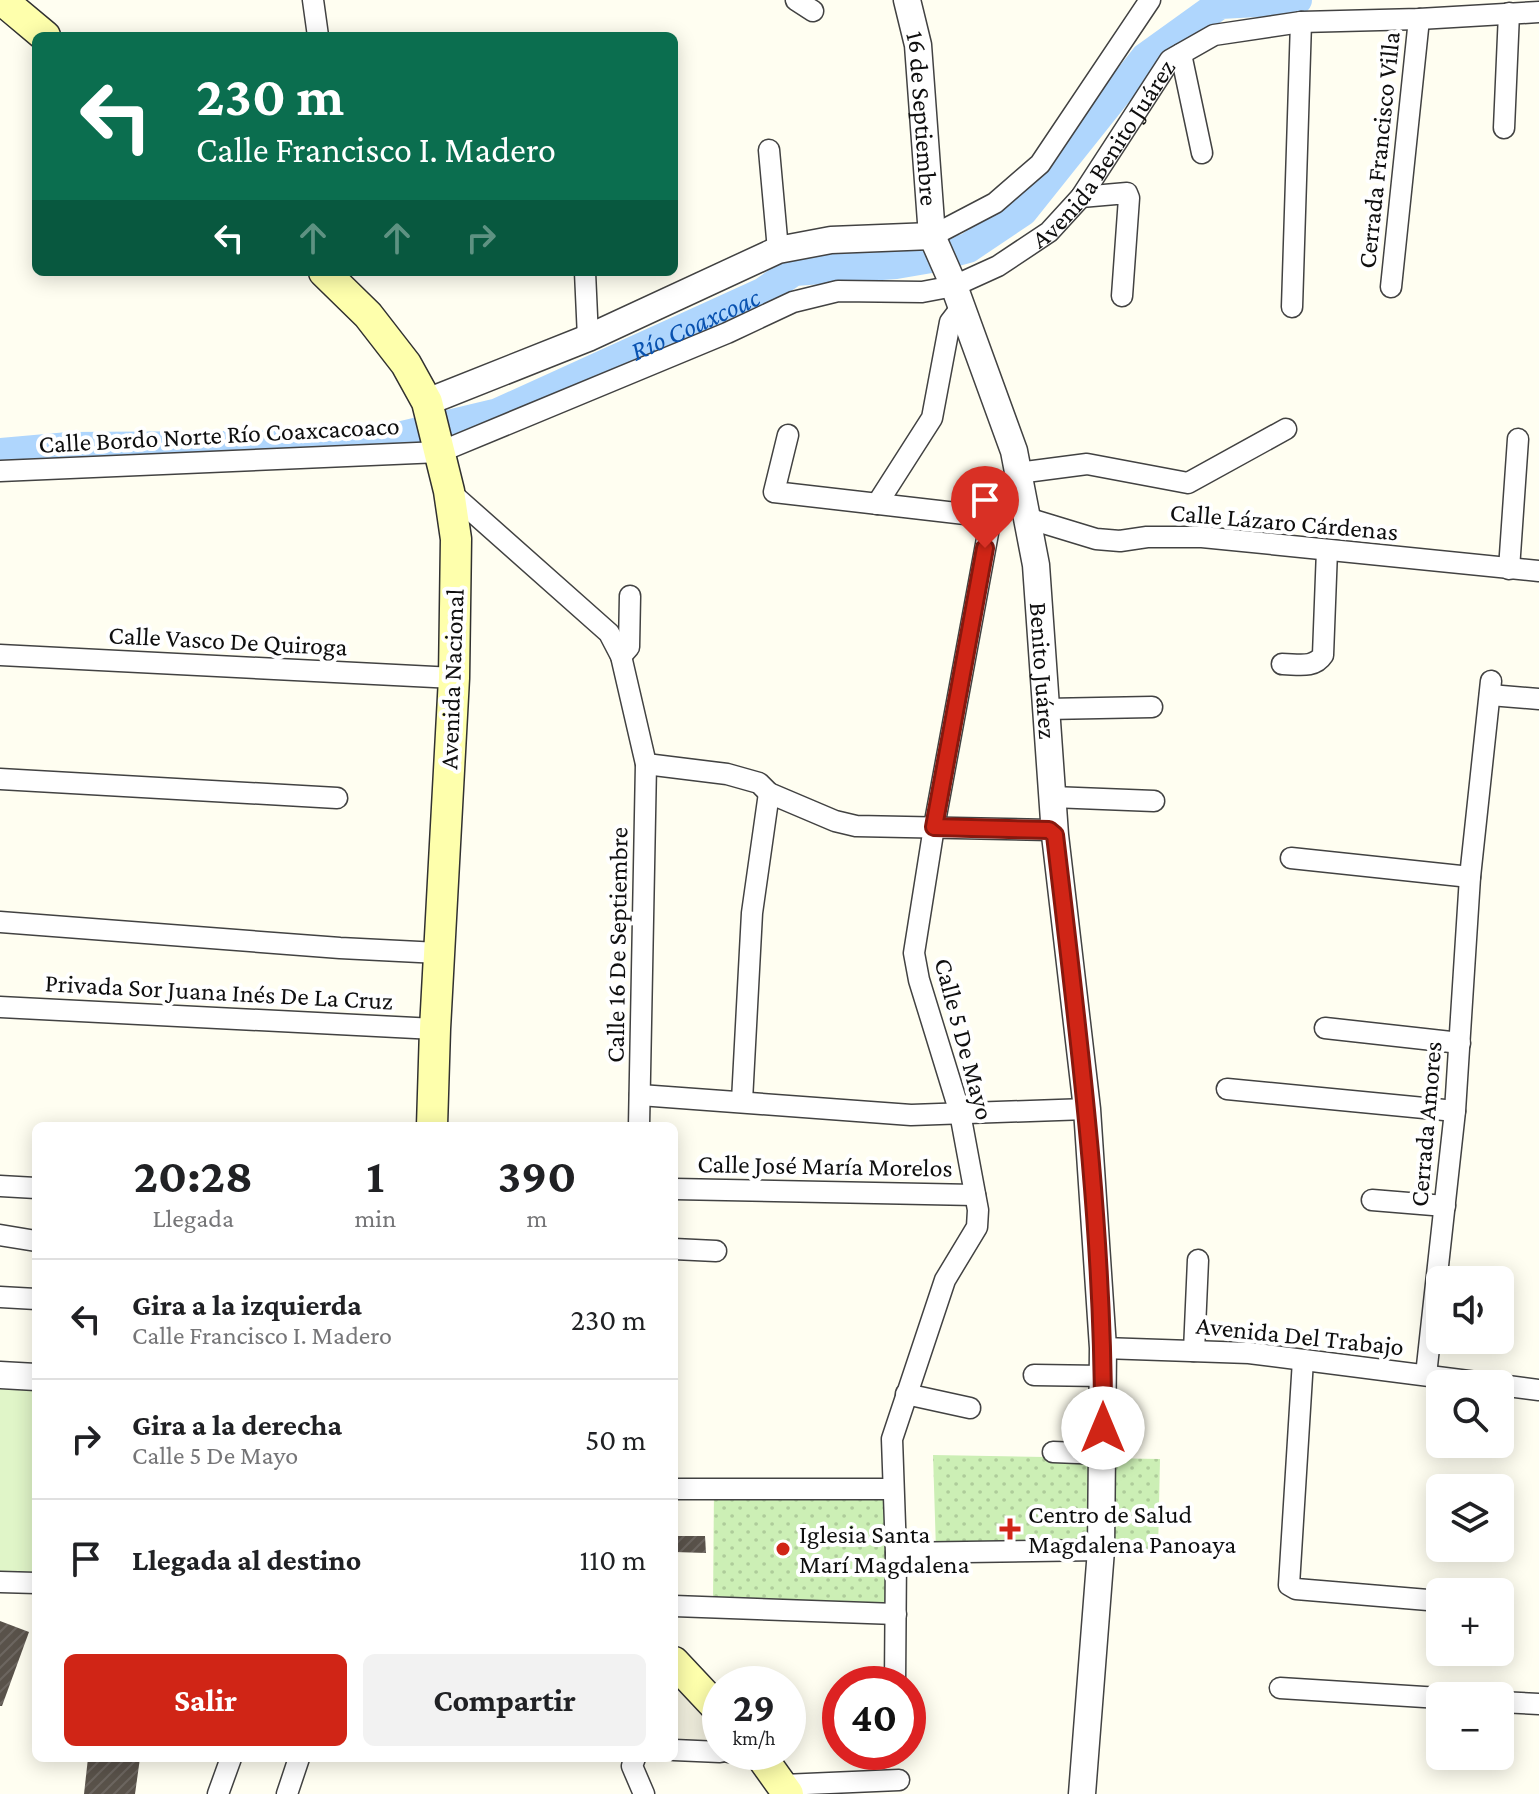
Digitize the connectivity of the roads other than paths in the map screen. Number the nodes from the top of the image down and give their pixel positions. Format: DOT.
graph roads {
  1 [pos="2,0"];
  2 [pos="313,0"];
  3 [pos="907,0"];
  4 [pos="1150,0"];
  5 [pos="1539,12"];
  6 [pos="1509,13"];
  7 [pos="1419,19"];
  8 [pos="1301,22"];
  9 [pos="40,32"];
  10 [pos="317,32"];
  11 [pos="1181,54"];
  12 [pos="1504,128"];
  13 [pos="769,150"];
  14 [pos="1202,153"];
  15 [pos="1081,197"];
  16 [pos="778,250"];
  17 [pos="946,270"];
  18 [pos="330,276"];
  19 [pos="585,276"];
  20 [pos="1391,287"];
  21 [pos="1122,296"];
  22 [pos="1292,307"];
  23 [pos="588,338"];
  24 [pos="433,426"];
  25 [pos="1286,429"];
  26 [pos="788,435"];
  27 [pos="1518,439"];
  28 [pos="0,471"];
  29 [pos="449,491"];
  30 [pos="1023,497"];
  31 [pos="877,504"];
  32 [pos="991,517"];
  33 [pos="1327,550"];
  34 [pos="1509,569"];
  35 [pos="1539,571"];
  36 [pos="630,596"];
  37 [pos="0,655"];
  38 [pos="621,656"];
  39 [pos="1282,664"];
  40 [pos="454,678"];
  41 [pos="1539,699"];
  42 [pos="1152,707"];
  43 [pos="1046,709"];
  44 [pos="646,764"];
  45 [pos="0,779"];
  46 [pos="769,793"];
  47 [pos="1052,797"];
  48 [pos="337,798"];
  49 [pos="1154,801"];
  50 [pos="934,827"];
  51 [pos="1055,835"];
  52 [pos="1291,858"];
  53 [pos="1470,877"];
  54 [pos="0,922"];
  55 [pos="439,953"];
  56 [pos="0,1007"];
  57 [pos="1325,1028"];
  58 [pos="435,1029"];
  59 [pos="1460,1043"];
  60 [pos="1227,1089"];
  61 [pos="640,1095"];
  62 [pos="742,1101"];
  63 [pos="1087,1109"];
  64 [pos="1455,1111"];
  65 [pos="960,1113"];
  66 [pos="432,1122"];
  67 [pos="639,1122"];
  68 [pos="0,1186"];
  69 [pos="32,1188"];
  70 [pos="678,1189"];
  71 [pos="975,1195"];
  72 [pos="1372,1200"];
  73 [pos="1445,1206"];
  74 [pos="0,1235"];
  75 [pos="32,1240"];
  76 [pos="678,1249"];
  77 [pos="716,1251"];
  78 [pos="1198,1260"];
  79 [pos="0,1297"];
  80 [pos="32,1299"];
  81 [pos="1103,1348"];
  82 [pos="1194,1351"];
  83 [pos="1303,1360"];
  84 [pos="1427,1370"];
  85 [pos="0,1375"];
  86 [pos="1034,1375"];
  87 [pos="1426,1375"];
  88 [pos="1103,1376"];
  89 [pos="32,1377"];
  90 [pos="1514,1387"];
  91 [pos="1539,1390"];
  92 [pos="906,1394"];
  93 [pos="970,1408"];
  94 [pos="1053,1452"];
  95 [pos="1103,1454"];
  96 [pos="678,1489"];
  97 [pos="893,1489"];
  98 [pos="1101,1550"];
  99 [pos="896,1553"];
  100 [pos="0,1582"];
  101 [pos="32,1583"];
  102 [pos="1426,1600"];
  103 [pos="678,1606"];
  104 [pos="896,1614"];
  105 [pos="678,1666"];
  106 [pos="895,1666"];
  107 [pos="1280,1688"];
  108 [pos="702,1692"];
  109 [pos="1426,1697"];
  110 [pos="1514,1703"];
  111 [pos="1539,1704"];
  112 [pos="678,1750"];
  113 [pos="702,1751"];
  114 [pos="230,1762"];
  115 [pos="298,1762"];
  116 [pos="634,1762"];
  117 [pos="771,1770"];
  118 [pos="899,1780"];
  119 [pos="786,1790"];
  120 [pos="218,1794"];
  121 [pos="287,1794"];
  122 [pos="644,1794"];
  123 [pos="1082,1794"];
  1 -- 9 [label="main road"];
  2 -- 10 [label="street"];
  3 -- 17 [label="street, 16 de Septiembre"];
  4 -- 17 [label="street"];
  5 -- 6 [label="street, Avenida Benito Juárez"];
  6 -- 7 [label="street, Avenida Benito Juárez"];
  6 -- 12 [label="street"];
  7 -- 8 [label="street, Avenida Benito Juárez"];
  7 -- 20 [label="street, Cerrada Francisco Villa"];
  8 -- 11 [label="street, Avenida Benito Juárez"];
  8 -- 22 [label="street"];
  11 -- 14 [label="street"];
  11 -- 15 [label="street, Avenida Benito Juárez"];
  13 -- 16 [label="street"];
  15 -- 17 [label="street, Avenida Benito Juárez"];
  15 -- 21 [label="street"];
  16 -- 17 [label="street, Avenida Benito Juárez"];
  16 -- 23 [label="street, Avenida Benito Juárez"];
  17 -- 24 [label="street"];
  17 -- 30 [label="street, Benito Juárez"];
  17 -- 31 [label="street"];
  18 -- 24 [label="main road, Avenida Nacional"];
  19 -- 23 [label="street"];
  23 -- 24 [label="street, Avenida Benito Juárez"];
  24 -- 28 [label="street, Calle Bordo Norte Río Coaxcacoaco"];
  24 -- 29 [label="main road, Avenida Nacional"];
  25 -- 30 [label="street"];
  26 -- 31 [label="street"];
  27 -- 34 [label="street"];
  29 -- 38 [label="street"];
  29 -- 40 [label="main road, Avenida Nacional"];
  30 -- 32 [label="street"];
  30 -- 33 [label="street, Calle Lázaro Cárdenas"];
  30 -- 43 [label="street, Benito Juárez"];
  31 -- 32 [label="street"];
  32 -- 50 [label="street, Calle 5 De Mayo"];
  33 -- 34 [label="street, Calle Lázaro Cárdenas"];
  33 -- 39 [label="street"];
  34 -- 35 [label="street, Calle Lázaro Cárdenas"];
  36 -- 38 [label="street"];
  37 -- 40 [label="street, Calle Vasco De Quiroga"];
  38 -- 44 [label="street, Calle 16 De Septiembre"];
  40 -- 55 [label="main road, Avenida Nacional"];
  41 -- 53 [label="street, Cerrada Amores"];
  42 -- 43 [label="street"];
  43 -- 47 [label="street, Benito Juárez"];
  44 -- 46 [label="street"];
  44 -- 61 [label="street, Calle 16 De Septiembre"];
  45 -- 48 [label="street"];
  46 -- 50 [label="street"];
  46 -- 62 [label="street"];
  47 -- 49 [label="street"];
  47 -- 51 [label="street, Benito Juárez"];
  50 -- 51 [label="street"];
  50 -- 65 [label="street, Calle 5 De Mayo"];
  51 -- 63 [label="street"];
  52 -- 53 [label="street"];
  53 -- 59 [label="street, Cerrada Amores"];
  54 -- 55 [label="street"];
  55 -- 58 [label="main road, Avenida Nacional"];
  56 -- 58 [label="street, Privada Sor Juana Inés De La Cruz"];
  57 -- 59 [label="street"];
  58 -- 66 [label="main road, Avenida Nacional"];
  59 -- 64 [label="street, Cerrada Amores"];
  60 -- 64 [label="street"];
  61 -- 62 [label="street"];
  61 -- 67 [label="street, Calle 16 De Septiembre"];
  62 -- 65 [label="street"];
  63 -- 65 [label="street"];
  63 -- 81 [label="street"];
  64 -- 73 [label="street, Cerrada Amores"];
  65 -- 71 [label="street, Calle 5 De Mayo"];
  68 -- 69 [label="street"];
  70 -- 71 [label="street, Calle José María Morelos"];
  71 -- 92 [label="street, Calle 5 De Mayo"];
  72 -- 73 [label="street"];
  73 -- 84 [label="street, Cerrada Amores"];
  74 -- 75 [label="street"];
  76 -- 77 [label="street"];
  78 -- 82 [label="street"];
  79 -- 80 [label="street"];
  81 -- 82 [label="street, Avenida Del Trabajo"];
  81 -- 88 [label="street"];
  82 -- 83 [label="street, Avenida Del Trabajo"];
  83 -- 87 [label="street, Avenida Del Trabajo"];
  83 -- 102 [label="street"];
  85 -- 89 [label="street"];
  86 -- 88 [label="street"];
  88 -- 95 [label="street"];
  90 -- 91 [label="street"];
  92 -- 93 [label="street"];
  92 -- 97 [label="street, Calle 5 De Mayo"];
  94 -- 95 [label="street"];
  95 -- 98 [label="street"];
  96 -- 97 [label="street"];
  97 -- 99 [label="street, Calle 5 De Mayo"];
  98 -- 99 [label="street"];
  98 -- 123 [label="street"];
  99 -- 104 [label="street, Calle 5 De Mayo"];
  100 -- 101 [label="street"];
  103 -- 104 [label="street"];
  104 -- 106 [label="street, Calle 5 De Mayo"];
  105 -- 108 [label="main road"];
  107 -- 109 [label="street"];
  110 -- 111 [label="street"];
  112 -- 113 [label="street"];
  114 -- 120 [label="street"];
  115 -- 121 [label="street"];
  116 -- 122 [label="street"];
  117 -- 119 [label="main road"];
  118 -- 119 [label="street"];
}
